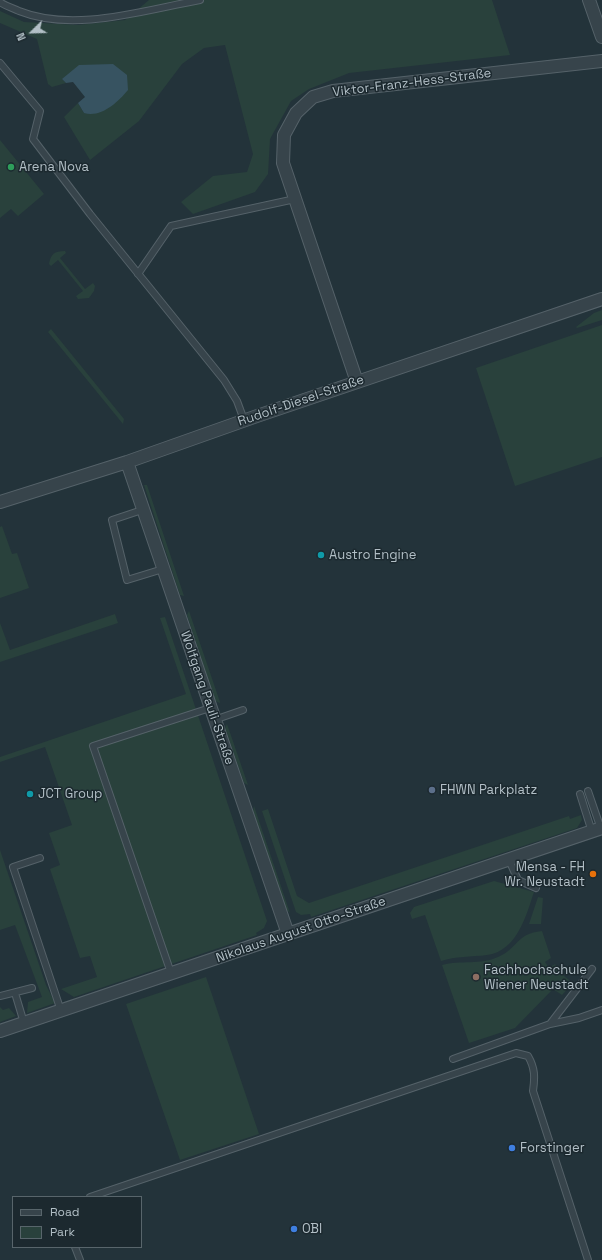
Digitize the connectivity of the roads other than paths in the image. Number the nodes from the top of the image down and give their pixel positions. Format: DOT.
graph roads {
  1 [pos="200,0"];
  2 [pos="589,0"];
  3 [pos="0,2"];
  4 [pos="602,37"];
  5 [pos="602,61"];
  6 [pos="0,63"];
  7 [pos="295,199"];
  8 [pos="138,274"];
  9 [pos="602,299"];
  10 [pos="357,382"];
  11 [pos="244,420"];
  12 [pos="127,462"];
  13 [pos="0,502"];
  14 [pos="142,510"];
  15 [pos="163,569"];
  16 [pos="210,708"];
  17 [pos="243,710"];
  18 [pos="214,720"];
  19 [pos="588,791"];
  20 [pos="580,794"];
  21 [pos="598,830"];
  22 [pos="40,858"];
  23 [pos="509,860"];
  24 [pos="536,888"];
  25 [pos="288,934"];
  26 [pos="592,969"];
  27 [pos="171,973"];
  28 [pos="32,988"];
  29 [pos="14,993"];
  30 [pos="0,996"];
  31 [pos="602,1010"];
  32 [pos="61,1011"];
  33 [pos="24,1023"];
  34 [pos="550,1024"];
  35 [pos="0,1031"];
  36 [pos="453,1059"];
  37 [pos="93,1196"];
  38 [pos="76,1248"];
  39 [pos="80,1260"];
  40 [pos="588,1260"];
  1 -- 3 [label="lane"];
  2 -- 4 [label="street"];
  5 -- 7 [label="street, Viktor-Franz-Hess-Straße"];
  6 -- 8 [label="lane"];
  7 -- 8 [label="lane"];
  7 -- 10 [label="street, Viktor-Franz-Hess-Straße"];
  8 -- 11 [label="lane"];
  9 -- 10 [label="street, Rudolf-Diesel-Straße"];
  10 -- 11 [label="street, Rudolf-Diesel-Straße"];
  11 -- 12 [label="street, Rudolf-Diesel-Straße"];
  12 -- 13 [label="street, Rudolf-Diesel-Straße"];
  12 -- 14 [label="street, Wolfgang Pauli-Straße"];
  14 -- 15 [label="street, Wolfgang Pauli-Straße"];
  14 -- 15 [label="lane"];
  15 -- 16 [label="street, Wolfgang Pauli-Straße"];
  16 -- 18 [label="street, Wolfgang Pauli-Straße"];
  16 -- 27 [label="lane"];
  17 -- 18 [label="lane"];
  18 -- 25 [label="street, Wolfgang Pauli-Straße"];
  19 -- 21 [label="lane"];
  20 -- 21 [label="lane"];
  21 -- 23 [label="street, Nikolaus August Otto-Straße"];
  22 -- 32 [label="lane"];
  23 -- 24 [label="lane"];
  23 -- 25 [label="street, Nikolaus August Otto-Straße"];
  25 -- 27 [label="street, Nikolaus August Otto-Straße"];
  26 -- 34 [label="lane"];
  27 -- 32 [label="street, Nikolaus August Otto-Straße"];
  28 -- 29 [label="lane"];
  29 -- 30 [label="lane"];
  29 -- 33 [label="lane"];
  31 -- 34 [label="lane"];
  32 -- 33 [label="street, Nikolaus August Otto-Straße"];
  33 -- 35 [label="street, Nikolaus August Otto-Straße"];
  34 -- 36 [label="lane"];
  37 -- 40 [label="lane"];
  38 -- 39 [label="lane"];
}
